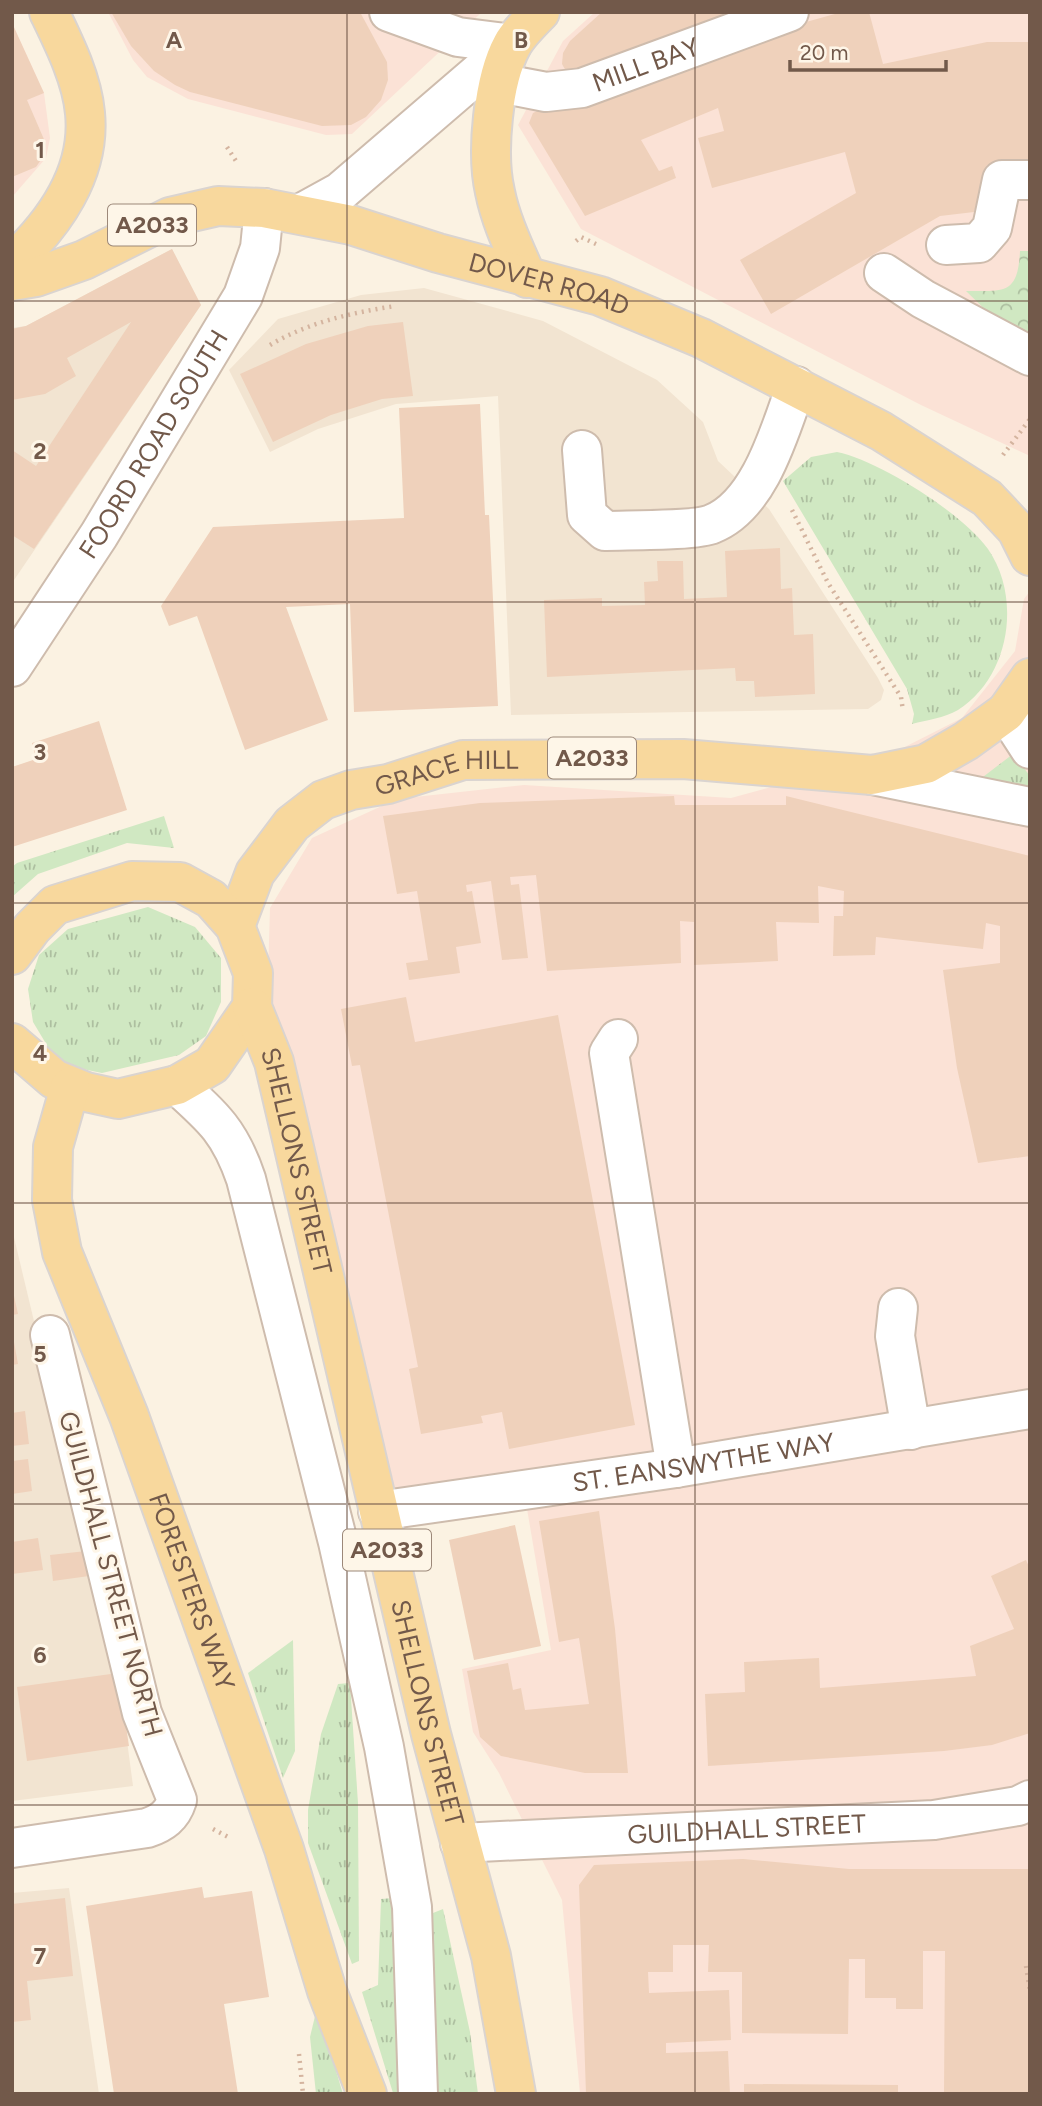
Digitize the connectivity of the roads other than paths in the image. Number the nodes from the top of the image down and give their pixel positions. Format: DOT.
graph roads {
  1 [pos="49,12"];
  2 [pos="389,12"];
  3 [pos="540,12"];
  4 [pos="789,12"];
  5 [pos="512,44"];
  6 [pos="499,83"];
  7 [pos="1030,180"];
  8 [pos="282,211"];
  9 [pos="946,245"];
  10 [pos="12,263"];
  11 [pos="884,273"];
  12 [pos="527,278"];
  13 [pos="12,281"];
  14 [pos="1030,356"];
  15 [pos="796,386"];
  16 [pos="582,450"];
  17 [pos="1030,555"];
  18 [pos="12,667"];
  19 [pos="1030,678"];
  20 [pos="1006,712"];
  21 [pos="1030,749"];
  22 [pos="872,775"];
  23 [pos="1030,807"];
  24 [pos="235,926"];
  25 [pos="12,955"];
  26 [pos="252,1007"];
  27 [pos="618,1039"];
  28 [pos="12,1043"];
  29 [pos="177,1085"];
  30 [pos="70,1087"];
  31 [pos="898,1308"];
  32 [pos="50,1335"];
  33 [pos="1030,1409"];
  34 [pos="911,1430"];
  35 [pos="676,1468"];
  36 [pos="378,1511"];
  37 [pos="1026,1813"];
  38 [pos="460,1843"];
  39 [pos="12,1848"];
  40 [pos="367,2094"];
  41 [pos="418,2094"];
  42 [pos="516,2094"];
  1 -- 10 [label="main road"];
  2 -- 5 [label="street"];
  3 -- 5 [label="main road"];
  4 -- 6 [label="street, MILL BAY"];
  5 -- 6 [label="main road"];
  5 -- 8 [label="street"];
  6 -- 12 [label="main road"];
  7 -- 9 [label="street"];
  8 -- 12 [label="main road, DOVER ROAD / A2033"];
  8 -- 13 [label="main road, DOVER ROAD / A2033"];
  8 -- 18 [label="street, FOORD ROAD SOUTH"];
  11 -- 14 [label="street"];
  12 -- 15 [label="main road, DOVER ROAD / A2033"];
  15 -- 16 [label="street"];
  15 -- 17 [label="main road, DOVER ROAD / A2033"];
  19 -- 20 [label="main road, A2033"];
  20 -- 21 [label="street"];
  20 -- 22 [label="main road, GRACE HILL / A2033"];
  22 -- 23 [label="street"];
  22 -- 24 [label="main road, GRACE HILL / A2033"];
  24 -- 25 [label="main road"];
  24 -- 26 [label="main road"];
  26 -- 29 [label="main road"];
  26 -- 36 [label="main road, SHELLONS STREET / A2033"];
  27 -- 35 [label="street"];
  28 -- 30 [label="main road"];
  29 -- 30 [label="main road"];
  29 -- 41 [label="street"];
  30 -- 40 [label="main road, FORESTERS WAY"];
  31 -- 34 [label="street"];
  32 -- 39 [label="street, GUILDHALL STREET NORTH"];
  33 -- 34 [label="street, ST. EANSWYTHE WAY"];
  34 -- 35 [label="street, ST. EANSWYTHE WAY"];
  35 -- 36 [label="street, ST. EANSWYTHE WAY"];
  36 -- 38 [label="main road, SHELLONS STREET / A2033"];
  37 -- 38 [label="street, GUILDHALL STREET"];
  38 -- 42 [label="main road, SHELLONS STREET / A2033"];
}
